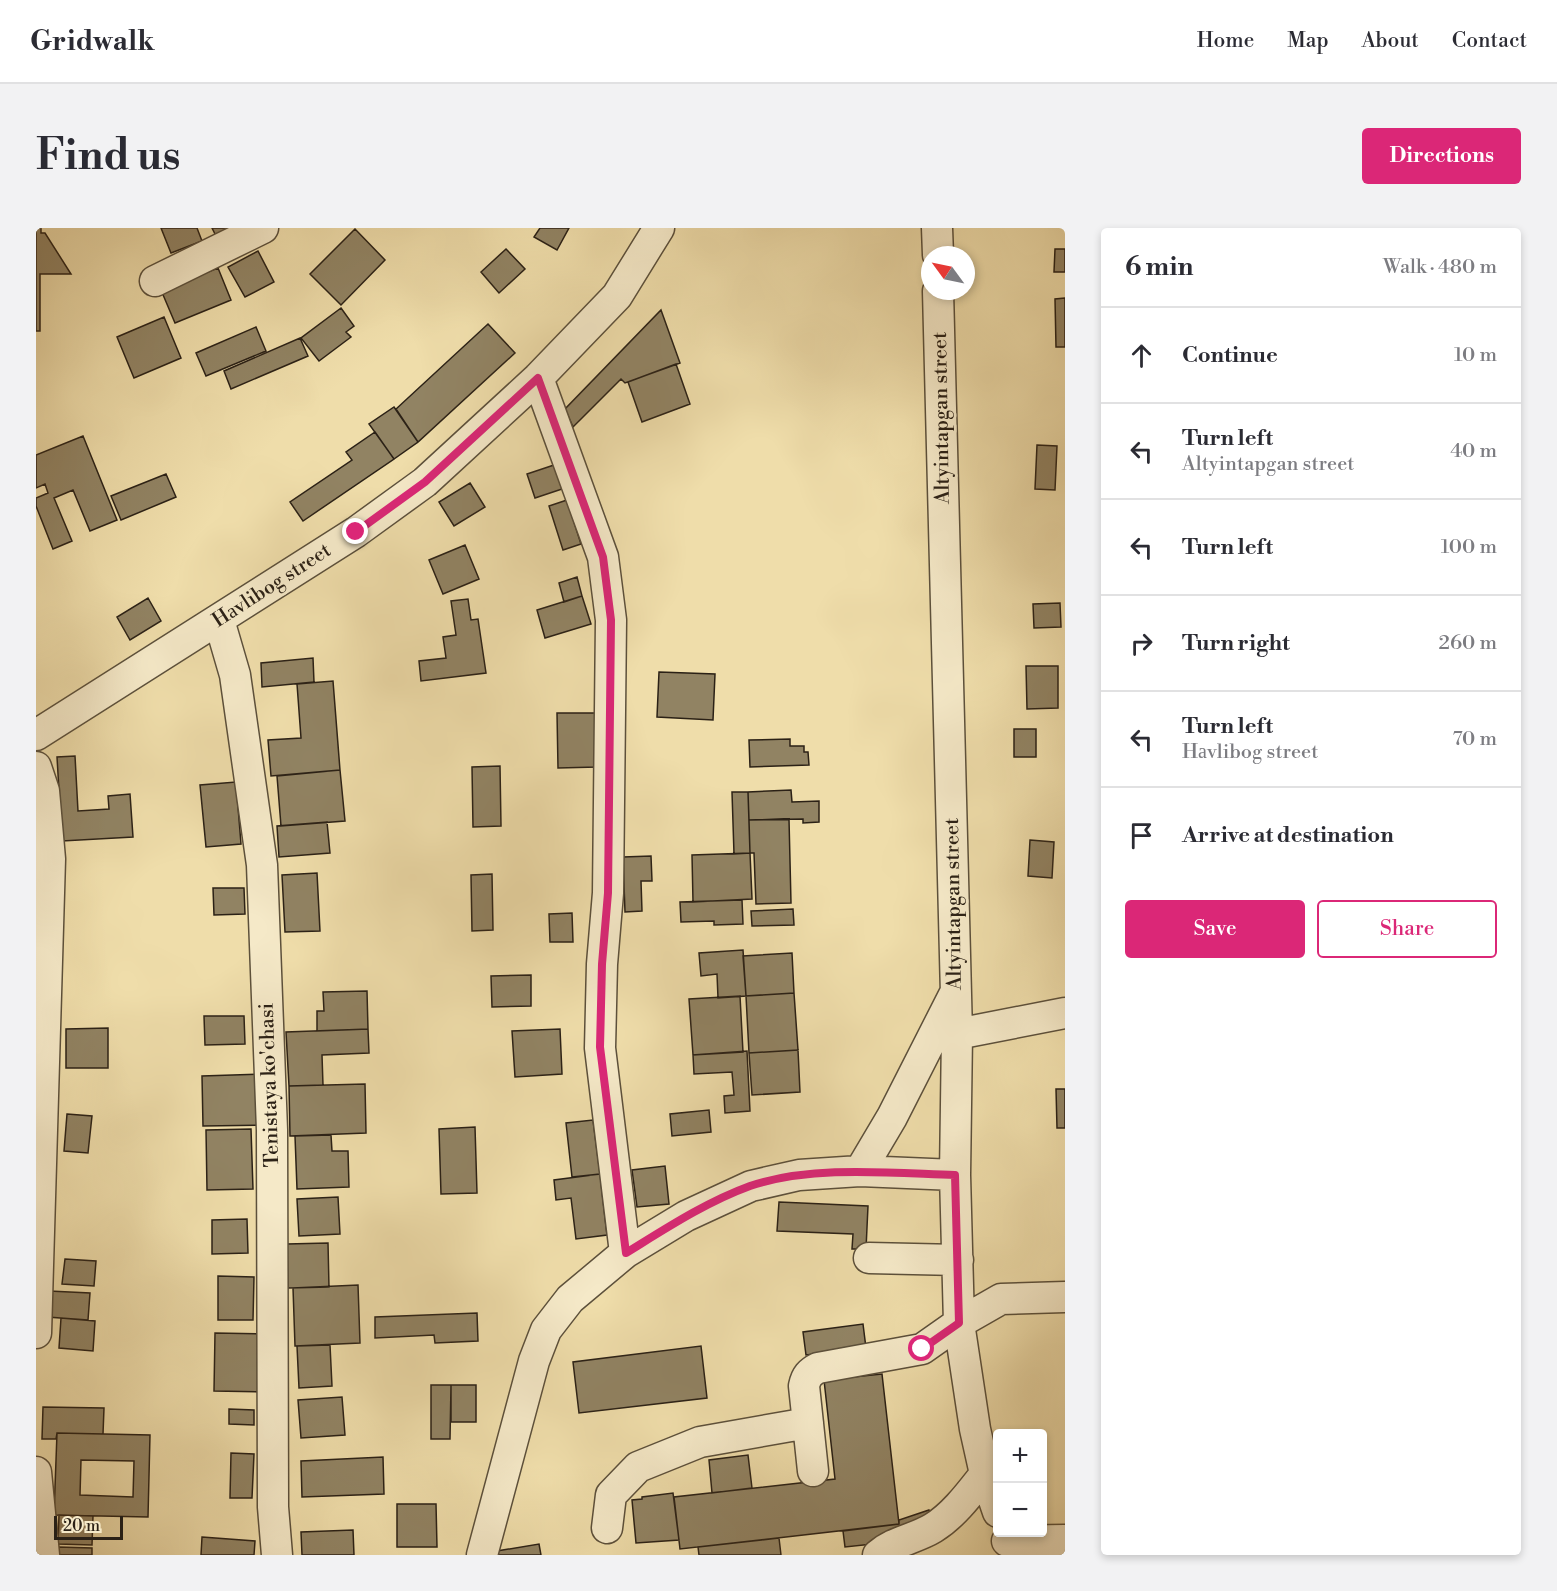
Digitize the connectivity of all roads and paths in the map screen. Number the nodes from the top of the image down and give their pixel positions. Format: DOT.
graph roads {
  1 [pos="263,228"];
  2 [pos="659,228"];
  3 [pos="937,228"];
  4 [pos="938,246"];
  5 [pos="155,281"];
  6 [pos="938,300"];
  7 [pos="538,378"];
  8 [pos="219,620"];
  9 [pos="36,735"];
  10 [pos="36,767"];
  11 [pos="956,990"];
  12 [pos="1065,1013"];
  13 [pos="957,1034"];
  14 [pos="860,1171"];
  15 [pos="955,1175"];
  16 [pos="626,1253"];
  17 [pos="869,1258"];
  18 [pos="958,1260"];
  19 [pos="1065,1297"];
  20 [pos="959,1323"];
  21 [pos="36,1333"];
  22 [pos="808,1423"];
  23 [pos="813,1471"];
  24 [pos="36,1472"];
  25 [pos="985,1474"];
  26 [pos="993,1497"];
  27 [pos="607,1528"];
  28 [pos="1065,1540"];
  29 [pos="1006,1543"];
  30 [pos="44,1555"];
  31 [pos="277,1555"];
  32 [pos="482,1555"];
  33 [pos="878,1555"];
  1 -- 5 [label="street"];
  2 -- 7 [label="street, Hаvlibog street"];
  3 -- 4 [label="street"];
  6 -- 11 [label="street, Altyintapgan street"];
  7 -- 8 [label="street, Hаvlibog street"];
  7 -- 16 [label="street"];
  8 -- 9 [label="street, Hаvlibog street"];
  8 -- 31 [label="street, Tenistaya ko'chasi"];
  10 -- 21 [label="street"];
  11 -- 13 [label="street, Altyintapgan street"];
  11 -- 14 [label="street"];
  12 -- 13 [label="street"];
  13 -- 15 [label="street, Altyintapgan street"];
  14 -- 15 [label="street"];
  14 -- 16 [label="street"];
  15 -- 18 [label="street, Altyintapgan street"];
  16 -- 32 [label="street"];
  17 -- 18 [label="street"];
  18 -- 20 [label="street, Altyintapgan street"];
  19 -- 20 [label="street"];
  20 -- 22 [label="street"];
  20 -- 25 [label="street, Altyintapgan street"];
  22 -- 23 [label="street"];
  22 -- 27 [label="street"];
  24 -- 30 [label="street"];
  25 -- 26 [label="street, Altyintapgan street"];
  25 -- 33 [label="street"];
  28 -- 29 [label="street"];
}
